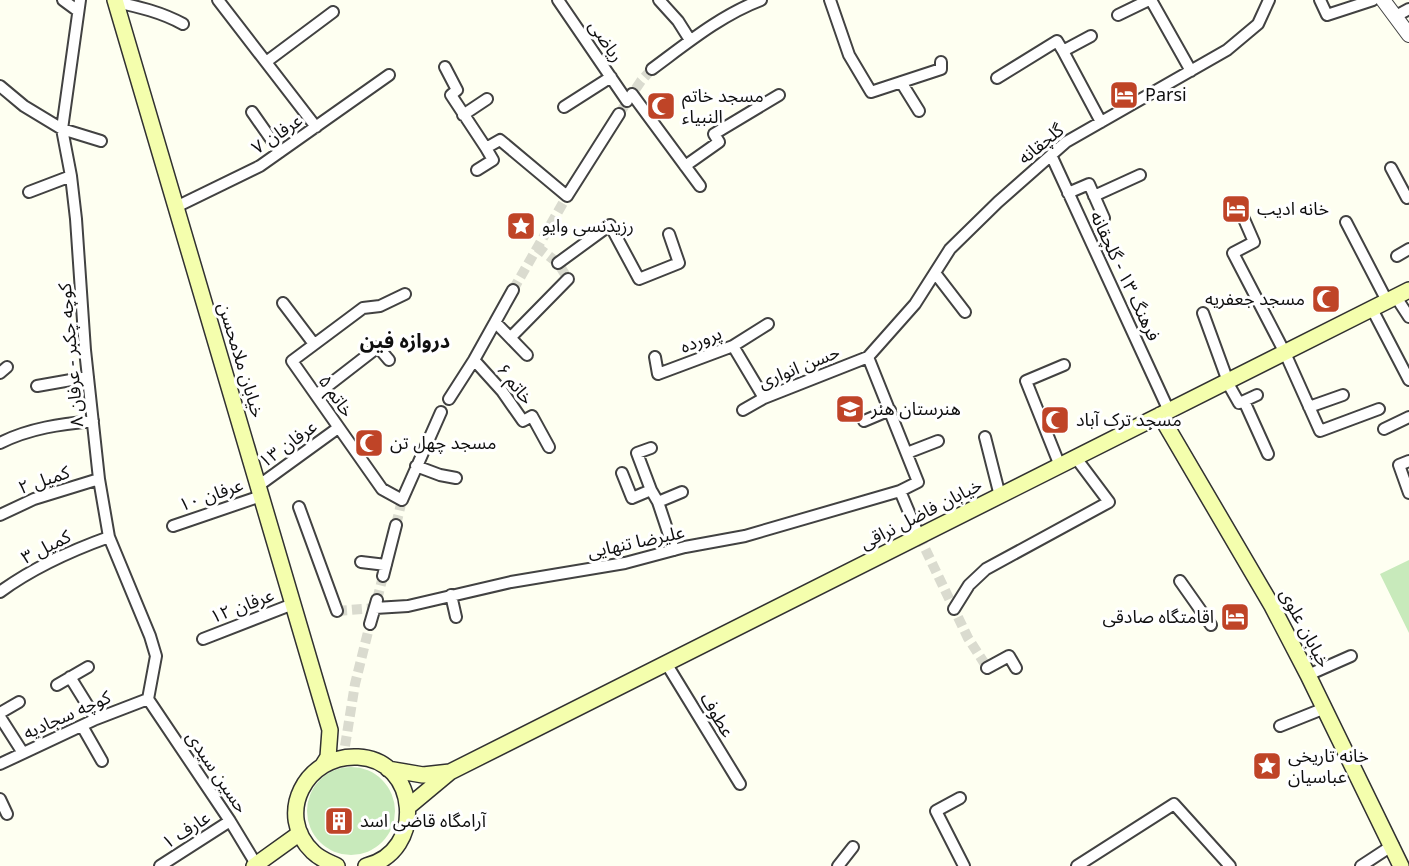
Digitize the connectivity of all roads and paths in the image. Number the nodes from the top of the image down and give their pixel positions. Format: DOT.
graph roads {
  1 [pos="63,0"];
  2 [pos="218,0"];
  3 [pos="558,0"];
  4 [pos="761,0"];
  5 [pos="830,0"];
  6 [pos="1150,0"];
  7 [pos="1269,0"];
  8 [pos="1320,0"];
  9 [pos="1373,0"];
  10 [pos="1383,0"];
  11 [pos="115,1"];
  12 [pos="661,1"];
  13 [pos="80,5"];
  14 [pos="1409,9"];
  15 [pos="333,12"];
  16 [pos="1118,15"];
  17 [pos="1396,16"];
  18 [pos="183,24"];
  19 [pos="1409,35"];
  20 [pos="1091,36"];
  21 [pos="690,40"];
  22 [pos="1063,51"];
  23 [pos="266,62"];
  24 [pos="942,62"];
  25 [pos="445,67"];
  26 [pos="652,69"];
  27 [pos="1191,71"];
  28 [pos="389,75"];
  29 [pos="611,77"];
  30 [pos="997,78"];
  31 [pos="901,82"];
  32 [pos="0,86"];
  33 [pos="779,95"];
  34 [pos="487,99"];
  35 [pos="564,107"];
  36 [pos="252,111"];
  37 [pos="919,111"];
  38 [pos="619,114"];
  39 [pos="463,115"];
  40 [pos="1101,122"];
  41 [pos="316,127"];
  42 [pos="62,129"];
  43 [pos="102,141"];
  44 [pos="486,148"];
  45 [pos="280,152"];
  46 [pos="1051,155"];
  47 [pos="685,166"];
  48 [pos="1390,168"];
  49 [pos="477,170"];
  50 [pos="1140,175"];
  51 [pos="71,176"];
  52 [pos="700,186"];
  53 [pos="28,192"];
  54 [pos="1068,193"];
  55 [pos="1094,196"];
  56 [pos="1409,197"];
  57 [pos="176,207"];
  58 [pos="1240,210"];
  59 [pos="1104,218"];
  60 [pos="1346,222"];
  61 [pos="669,234"];
  62 [pos="1409,250"];
  63 [pos="1397,256"];
  64 [pos="558,263"];
  65 [pos="935,273"];
  66 [pos="568,279"];
  67 [pos="513,290"];
  68 [pos="405,294"];
  69 [pos="1397,296"];
  70 [pos="283,303"];
  71 [pos="1372,309"];
  72 [pos="965,312"];
  73 [pos="1203,313"];
  74 [pos="1409,317"];
  75 [pos="495,322"];
  76 [pos="768,324"];
  77 [pos="511,337"];
  78 [pos="314,344"];
  79 [pos="733,346"];
  80 [pos="1285,353"];
  81 [pos="527,355"];
  82 [pos="655,357"];
  83 [pos="868,357"];
  84 [pos="389,360"];
  85 [pos="474,360"];
  86 [pos="1064,365"];
  87 [pos="88,377"];
  88 [pos="1409,380"];
  89 [pos="1228,381"];
  90 [pos="37,386"];
  91 [pos="316,395"];
  92 [pos="1257,395"];
  93 [pos="1342,395"];
  94 [pos="764,398"];
  95 [pos="449,399"];
  96 [pos="1244,401"];
  97 [pos="1309,407"];
  98 [pos="1379,409"];
  99 [pos="742,410"];
  100 [pos="890,410"];
  101 [pos="441,412"];
  102 [pos="1164,413"];
  103 [pos="1409,417"];
  104 [pos="93,421"];
  105 [pos="864,421"];
  106 [pos="338,428"];
  107 [pos="1384,429"];
  108 [pos="985,437"];
  109 [pos="938,441"];
  110 [pos="0,443"];
  111 [pos="549,447"];
  112 [pos="651,448"];
  113 [pos="907,453"];
  114 [pos="1268,454"];
  115 [pos="1076,458"];
  116 [pos="1409,461"];
  117 [pos="416,466"];
  118 [pos="1060,466"];
  119 [pos="622,473"];
  120 [pos="456,478"];
  121 [pos="99,479"];
  122 [pos="651,490"];
  123 [pos="259,491"];
  124 [pos="900,491"];
  125 [pos="682,492"];
  126 [pos="1409,493"];
  127 [pos="1000,496"];
  128 [pos="658,502"];
  129 [pos="299,507"];
  130 [pos="0,515"];
  131 [pos="396,525"];
  132 [pos="173,526"];
  133 [pos="919,536"];
  134 [pos="109,537"];
  135 [pos="674,550"];
  136 [pos="361,562"];
  137 [pos="1180,580"];
  138 [pos="0,592"];
  139 [pos="451,595"];
  140 [pos="293,604"];
  141 [pos="954,609"];
  142 [pos="337,611"];
  143 [pos="456,617"];
  144 [pos="370,624"];
  145 [pos="1210,625"];
  146 [pos="203,639"];
  147 [pos="1351,656"];
  148 [pos="666,663"];
  149 [pos="88,667"];
  150 [pos="987,668"];
  151 [pos="1016,668"];
  152 [pos="1308,675"];
  153 [pos="70,677"];
  154 [pos="57,685"];
  155 [pos="148,699"];
  156 [pos="19,702"];
  157 [pos="1325,708"];
  158 [pos="0,715"];
  159 [pos="96,719"];
  160 [pos="82,726"];
  161 [pos="1280,726"];
  162 [pos="330,730"];
  163 [pos="23,753"];
  164 [pos="360,757"];
  165 [pos="102,761"];
  166 [pos="0,764"];
  167 [pos="323,765"];
  168 [pos="388,769"];
  169 [pos="450,772"];
  170 [pos="740,784"];
  171 [pos="960,798"];
  172 [pos="0,799"];
  173 [pos="408,807"];
  174 [pos="7,814"];
  175 [pos="230,821"];
  176 [pos="300,833"];
  177 [pos="1393,845"];
  178 [pos="853,847"];
  179 [pos="322,859"];
  180 [pos="378,864"];
  181 [pos="255,865"];
  182 [pos="160,866"];
  183 [pos="306,866"];
  184 [pos="337,866"];
  185 [pos="838,866"];
  186 [pos="964,866"];
  187 [pos="1077,866"];
  188 [pos="1230,866"];
  189 [pos="1361,866"];
  190 [pos="1401,866"];
  1 -- 13 [label="street"];
  2 -- 23 [label="street"];
  3 -- 29 [label="street, ریاضی"];
  4 -- 21 [label="street"];
  5 -- 31 [label="street"];
  6 -- 16 [label="street"];
  6 -- 27 [label="street"];
  7 -- 27 [label="street, گلچقانه"];
  8 -- 9 [label="street"];
  10 -- 17 [label="street"];
  11 -- 18 [label="street"];
  11 -- 57 [label="main road, خیابان ملامحسن"];
  12 -- 21 [label="street"];
  13 -- 42 [label="street, کوچه چکبر - عرفان ۸"];
  14 -- 17 [label="street"];
  15 -- 23 [label="street"];
  17 -- 19 [label="street"];
  20 -- 22 [label="street"];
  21 -- 26 [label="street"];
  22 -- 30 [label="street"];
  22 -- 40 [label="street"];
  23 -- 41 [label="street"];
  24 -- 31 [label="street"];
  25 -- 39 [label="street"];
  27 -- 40 [label="street, گلچقانه"];
  28 -- 41 [label="street, عرفان ۷"];
  29 -- 35 [label="street"];
  29 -- 47 [label="street, ریاضی"];
  31 -- 37 [label="street"];
  32 -- 42 [label="street"];
  33 -- 47 [label="street"];
  34 -- 39 [label="street"];
  36 -- 45 [label="street"];
  38 -- 44 [label="street"];
  39 -- 44 [label="street"];
  40 -- 46 [label="street, گلچقانه"];
  41 -- 45 [label="street, عرفان ۷"];
  42 -- 43 [label="street"];
  42 -- 51 [label="street, کوچه چکبر - عرفان ۸"];
  44 -- 49 [label="street"];
  45 -- 57 [label="street, عرفان ۷"];
  46 -- 54 [label="street, فرهنگ ۱۳ - گلچقانه"];
  46 -- 65 [label="street, گلچقانه"];
  47 -- 52 [label="street, ریاضی"];
  48 -- 56 [label="street"];
  50 -- 55 [label="street"];
  51 -- 53 [label="street"];
  51 -- 87 [label="street, کوچه چکبر - عرفان ۸"];
  54 -- 55 [label="street"];
  54 -- 102 [label="street, فرهنگ ۱۳ - گلچقانه"];
  55 -- 59 [label="street"];
  57 -- 123 [label="main road, خیابان ملامحسن"];
  58 -- 80 [label="street"];
  60 -- 69 [label="street"];
  61 -- 64 [label="street"];
  62 -- 63 [label="street"];
  65 -- 72 [label="street"];
  65 -- 83 [label="street, گلچقانه"];
  66 -- 77 [label="street"];
  67 -- 75 [label="street"];
  68 -- 78 [label="street"];
  69 -- 71 [label="main road, خیابان فاضل نراقی"];
  69 -- 74 [label="street"];
  70 -- 78 [label="street"];
  71 -- 80 [label="main road, خیابان فاضل نراقی"];
  71 -- 88 [label="street"];
  73 -- 89 [label="street"];
  75 -- 77 [label="street"];
  75 -- 85 [label="street"];
  76 -- 79 [label="street, پرورده"];
  77 -- 81 [label="street"];
  78 -- 91 [label="street, خاتم ۵"];
  79 -- 82 [label="street, پرورده"];
  79 -- 94 [label="street"];
  80 -- 89 [label="main road, خیابان فاضل نراقی"];
  80 -- 97 [label="street"];
  83 -- 94 [label="street, حسن انواری"];
  83 -- 100 [label="street"];
  84 -- 91 [label="street"];
  85 -- 95 [label="street"];
  85 -- 111 [label="street, خاتم ۶"];
  86 -- 118 [label="street"];
  87 -- 90 [label="street"];
  87 -- 104 [label="street, کوچه چکبر - عرفان ۸"];
  89 -- 96 [label="street"];
  89 -- 102 [label="main road, خیابان فاضل نراقی"];
  91 -- 106 [label="street, خاتم ۵"];
  92 -- 96 [label="street"];
  93 -- 97 [label="street"];
  94 -- 99 [label="street, حسن انواری"];
  96 -- 114 [label="street"];
  97 -- 98 [label="street"];
  100 -- 105 [label="street"];
  100 -- 113 [label="street"];
  101 -- 117 [label="street"];
  102 -- 115 [label="main road, خیابان فاضل نراقی"];
  102 -- 152 [label="main road, خیابان علوی"];
  103 -- 107 [label="street"];
  104 -- 110 [label="street"];
  104 -- 121 [label="street, کوچه چکبر - عرفان ۸"];
  106 -- 117 [label="street, خاتم ۵"];
  106 -- 123 [label="street, عرفان ۱۳"];
  108 -- 127 [label="street"];
  109 -- 113 [label="street"];
  112 -- 122 [label="street"];
  113 -- 124 [label="street"];
  115 -- 118 [label="main road, خیابان فاضل نراقی"];
  115 -- 141 [label="street"];
  116 -- 126 [label="street"];
  117 -- 120 [label="street"];
  118 -- 127 [label="main road, خیابان فاضل نراقی"];
  119 -- 122 [label="street"];
  121 -- 130 [label="street, کمیل ۲"];
  121 -- 134 [label="street, کوچه چکبر - عرفان ۸"];
  122 -- 128 [label="street"];
  123 -- 132 [label="street, عرفان ۱۰"];
  123 -- 140 [label="main road, خیابان ملامحسن"];
  124 -- 133 [label="street"];
  124 -- 135 [label="street, علیرضا تنهایی"];
  125 -- 128 [label="street"];
  127 -- 133 [label="main road, خیابان فاضل نراقی"];
  128 -- 135 [label="street"];
  129 -- 142 [label="street"];
  131 -- 136 [label="street"];
  133 -- 148 [label="main road, خیابان فاضل نراقی"];
  134 -- 138 [label="street, کمیل ۳"];
  134 -- 155 [label="street, کوچه چکبر - عرفان ۸"];
  135 -- 139 [label="street, علیرضا تنهایی"];
  137 -- 145 [label="street"];
  139 -- 143 [label="street"];
  139 -- 144 [label="street, علیرضا تنهایی"];
  140 -- 146 [label="street, عرفان ۱۲"];
  140 -- 162 [label="main road, خیابان ملامحسن"];
  147 -- 152 [label="street"];
  148 -- 169 [label="main road, خیابان فاضل نراقی"];
  148 -- 170 [label="street, عطوف"];
  149 -- 153 [label="street"];
  150 -- 151 [label="street"];
  152 -- 157 [label="main road, خیابان علوی"];
  153 -- 154 [label="street"];
  153 -- 159 [label="street"];
  155 -- 159 [label="street, کوچه سجادیه"];
  155 -- 175 [label="street, حسین سیدی"];
  156 -- 158 [label="street"];
  157 -- 161 [label="street"];
  157 -- 177 [label="main road, خیابان علوی"];
  158 -- 163 [label="street"];
  159 -- 160 [label="street, کوچه سجادیه"];
  160 -- 163 [label="street, کوچه سجادیه"];
  160 -- 165 [label="street"];
  162 -- 164 [label="main road"];
  162 -- 167 [label="main road"];
  163 -- 166 [label="street, کوچه سجادیه"];
  164 -- 167 [label="main road"];
  164 -- 168 [label="main road"];
  167 -- 176 [label="main road"];
  168 -- 169 [label="main road"];
  168 -- 173 [label="main road"];
  169 -- 173 [label="main road"];
  171 -- 186 [label="street"];
  172 -- 174 [label="street"];
  173 -- 180 [label="main road"];
  175 -- 181 [label="street, حسین سیدی"];
  175 -- 182 [label="street, عارف ۱"];
  176 -- 179 [label="main road"];
  176 -- 181 [label="main road"];
  177 -- 189 [label="street"];
  177 -- 190 [label="main road, خیابان علوی"];
  178 -- 185 [label="street"];
  179 -- 183 [label="main road"];
  179 -- 184 [label="main road"];
  187 -- 188 [label="street"];
}
